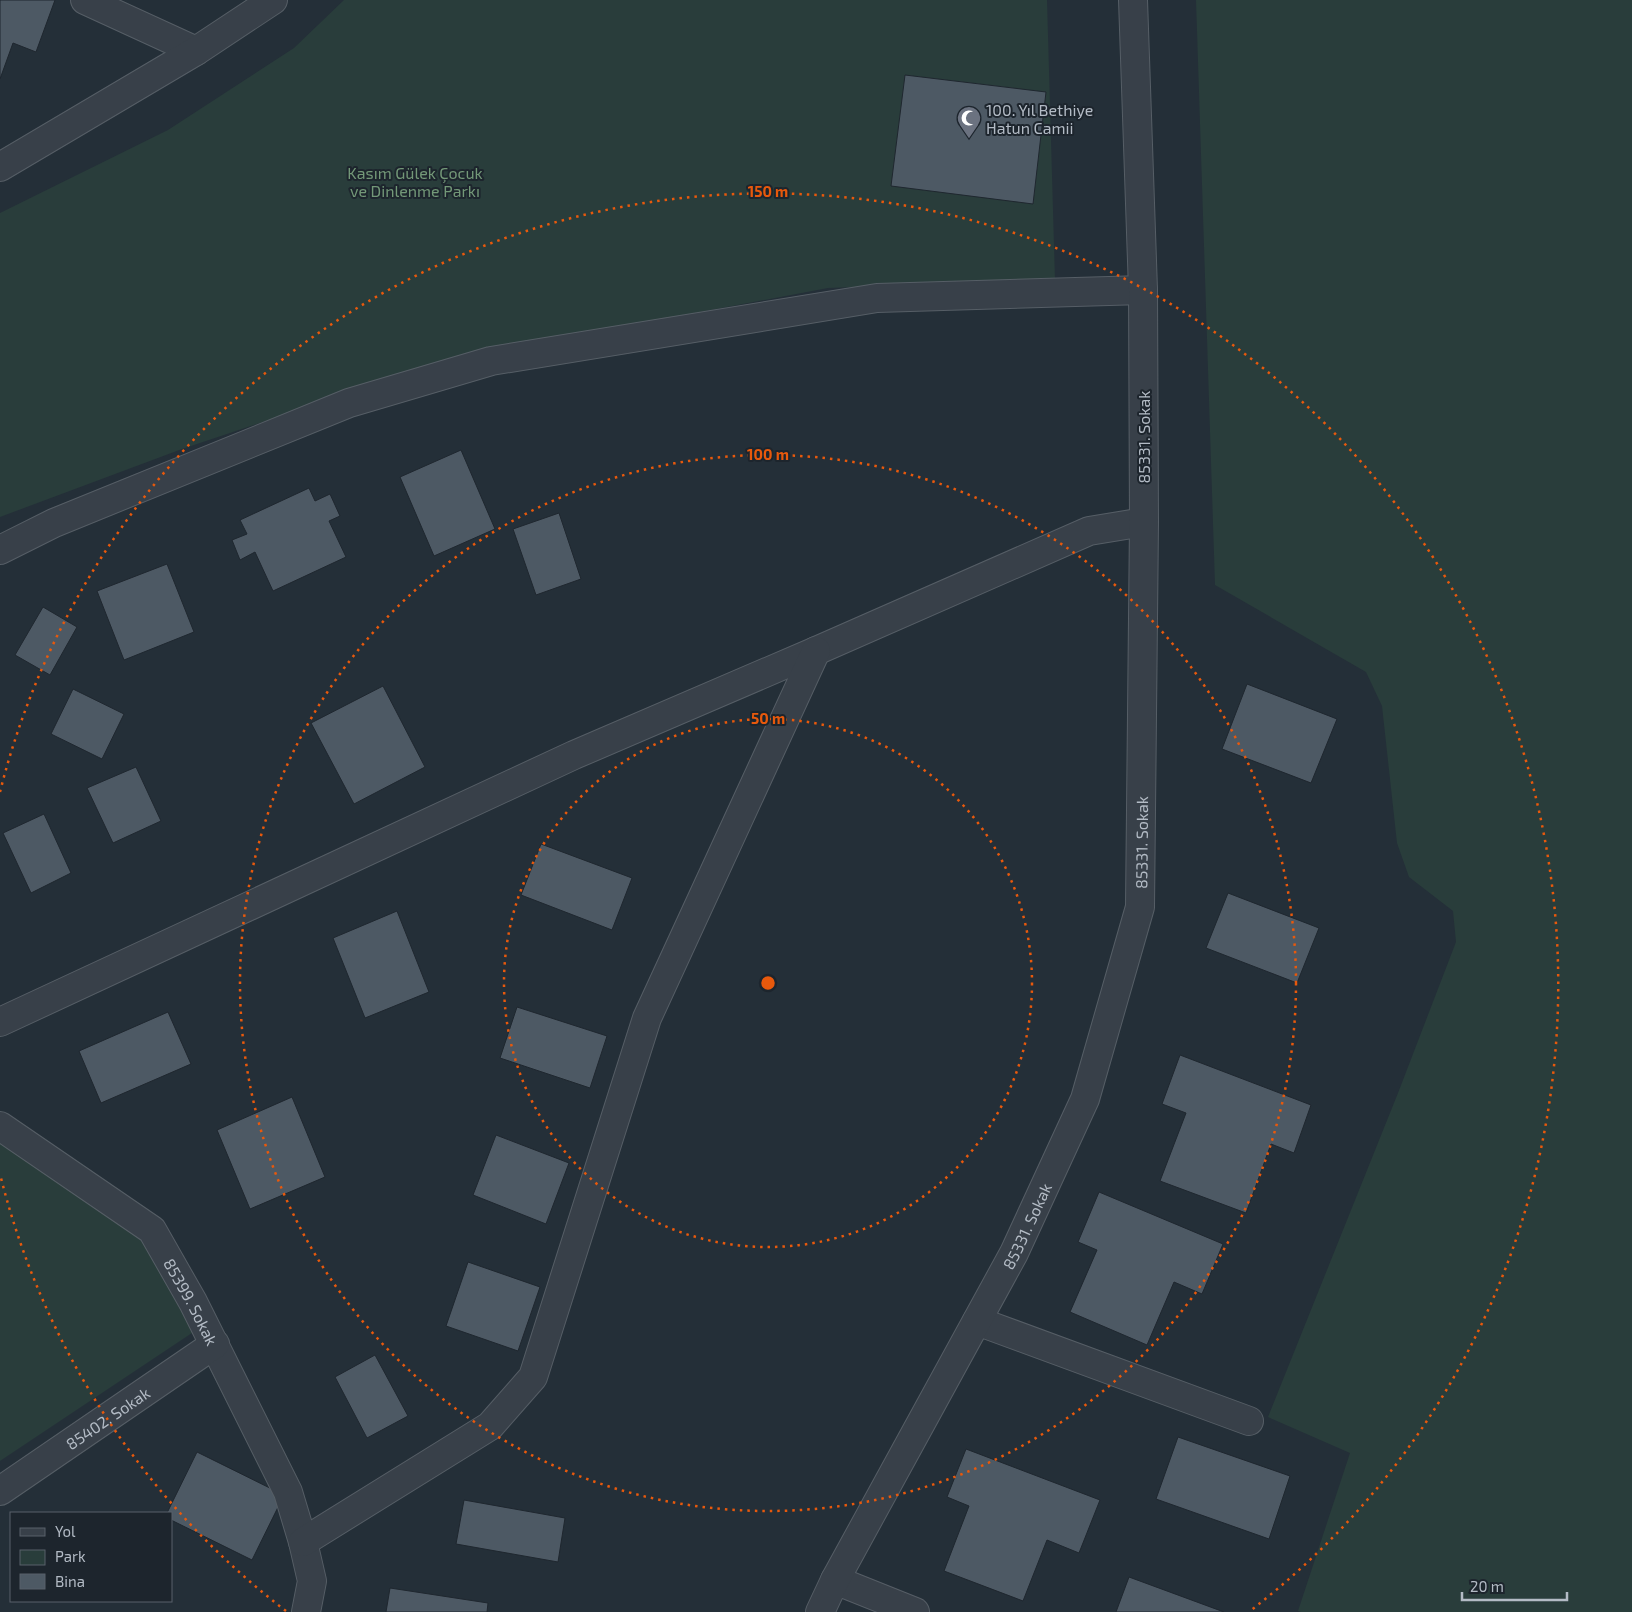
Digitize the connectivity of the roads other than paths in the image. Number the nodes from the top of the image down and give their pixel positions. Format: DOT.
graph roads {
  1 [pos="85,0"];
  2 [pos="273,0"];
  3 [pos="1133,0"];
  4 [pos="196,51"];
  5 [pos="0,167"];
  6 [pos="1142,290"];
  7 [pos="1144,522"];
  8 [pos="0,550"];
  9 [pos="816,651"];
  10 [pos="0,1022"];
  11 [pos="0,1126"];
  12 [pos="977,1321"];
  13 [pos="215,1344"];
  14 [pos="1248,1421"];
  15 [pos="0,1491"];
  16 [pos="303,1542"];
  17 [pos="835,1580"];
  18 [pos="306,1612"];
  19 [pos="820,1612"];
  20 [pos="914,1612"];
  1 -- 4 [label="street"];
  2 -- 4 [label="street"];
  3 -- 6 [label="street, 85331. Sokak"];
  4 -- 5 [label="street"];
  6 -- 7 [label="street, 85331. Sokak"];
  6 -- 8 [label="street"];
  7 -- 9 [label="street"];
  7 -- 12 [label="street, 85331. Sokak"];
  9 -- 10 [label="street"];
  9 -- 16 [label="street"];
  11 -- 13 [label="street, 85399. Sokak"];
  12 -- 14 [label="street"];
  12 -- 17 [label="street, 85331. Sokak"];
  13 -- 15 [label="street, 85402. Sokak"];
  13 -- 16 [label="street, 85399. Sokak"];
  16 -- 18 [label="street, 85399. Sokak"];
  17 -- 19 [label="street, 85331. Sokak"];
  17 -- 20 [label="street"];
}
